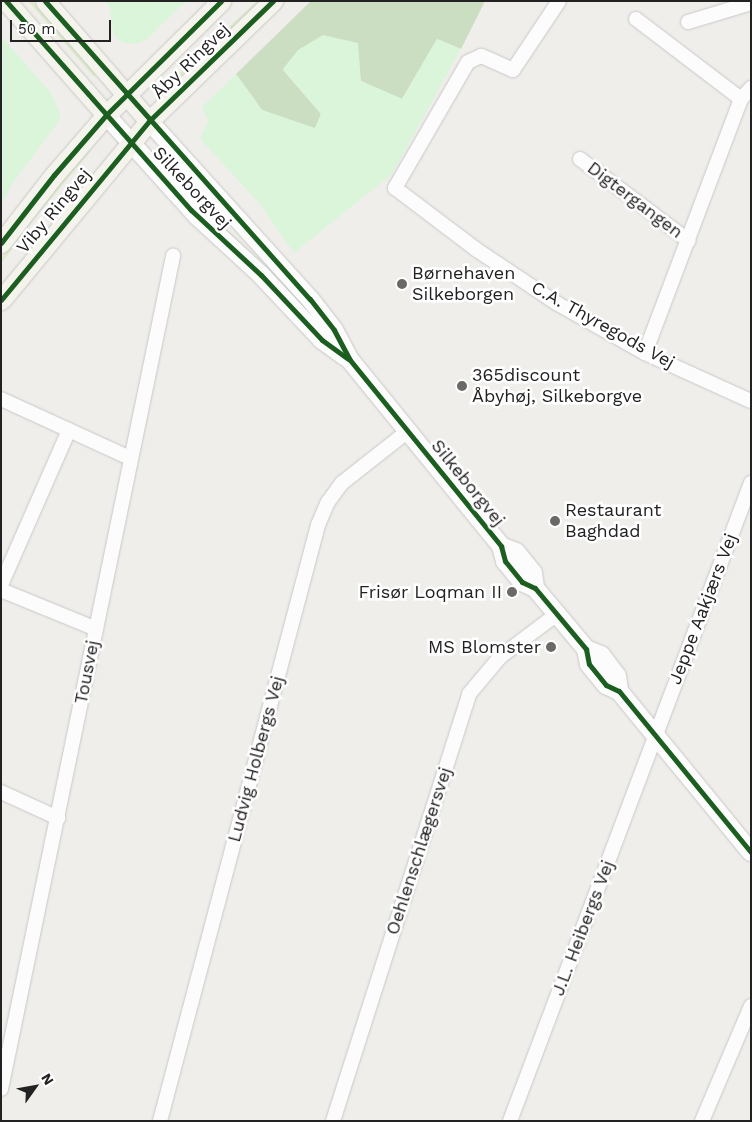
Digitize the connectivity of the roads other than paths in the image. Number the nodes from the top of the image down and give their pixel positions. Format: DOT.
graph roads {
  1 [pos="6,1"];
  2 [pos="44,1"];
  3 [pos="221,1"];
  4 [pos="273,1"];
  5 [pos="559,1"];
  6 [pos="751,3"];
  7 [pos="636,19"];
  8 [pos="688,22"];
  9 [pos="751,88"];
  10 [pos="126,95"];
  11 [pos="741,99"];
  12 [pos="106,115"];
  13 [pos="149,121"];
  14 [pos="130,142"];
  15 [pos="580,159"];
  16 [pos="689,241"];
  17 [pos="1,243"];
  18 [pos="173,256"];
  19 [pos="1,300"];
  20 [pos="645,353"];
  21 [pos="350,360"];
  22 [pos="1,399"];
  23 [pos="751,400"];
  24 [pos="69,430"];
  25 [pos="408,431"];
  26 [pos="130,458"];
  27 [pos="751,483"];
  28 [pos="1,585"];
  29 [pos="1,590"];
  30 [pos="557,614"];
  31 [pos="96,629"];
  32 [pos="655,735"];
  33 [pos="1,792"];
  34 [pos="58,818"];
  35 [pos="751,852"];
  36 [pos="751,1006"];
  37 [pos="1,1089"];
  38 [pos="160,1121"];
  39 [pos="333,1121"];
  40 [pos="510,1121"];
  41 [pos="702,1121"];
  1 -- 12 [label="main road, Silkeborgvej"];
  2 -- 10 [label="main road, Silkeborgvej"];
  3 -- 10 [label="main road, Åby Ringvej"];
  4 -- 13 [label="main road, Åby Ringvej"];
  5 -- 20 [label="street, C.A. Thyregods Vej"];
  6 -- 8 [label="street"];
  7 -- 11 [label="street"];
  9 -- 11 [label="street, Digtergangen"];
  10 -- 12 [label="main road, Viby Ringvej"];
  10 -- 13 [label="main road, Silkeborgvej"];
  11 -- 16 [label="street, Digtergangen"];
  12 -- 14 [label="street, Silkeborgvej"];
  12 -- 17 [label="main road, Viby Ringvej"];
  13 -- 14 [label="main road, Åby Ringvej"];
  13 -- 21 [label="street, Silkeborgvej"];
  14 -- 19 [label="main road, Viby Ringvej"];
  14 -- 21 [label="street, Silkeborgvej"];
  15 -- 16 [label="street, Digtergangen"];
  16 -- 20 [label="street, Digtergangen"];
  18 -- 26 [label="street, Tousvej"];
  20 -- 23 [label="street, C.A. Thyregods Vej"];
  21 -- 25 [label="street, Silkeborgvej"];
  22 -- 24 [label="street"];
  24 -- 26 [label="street"];
  24 -- 28 [label="street"];
  25 -- 30 [label="street, Silkeborgvej"];
  25 -- 38 [label="street, Ludvig Holbergs Vej"];
  26 -- 31 [label="street, Tousvej"];
  27 -- 32 [label="street, Jeppe Aakjærs Vej"];
  29 -- 31 [label="street"];
  30 -- 32 [label="street, Silkeborgvej"];
  30 -- 39 [label="street, Oehlenschlægersvej"];
  31 -- 34 [label="street, Tousvej"];
  32 -- 35 [label="street, Silkeborgvej"];
  32 -- 40 [label="street, J.L. Heibergs Vej"];
  33 -- 34 [label="street"];
  34 -- 37 [label="street, Tousvej"];
  36 -- 41 [label="street"];
}
